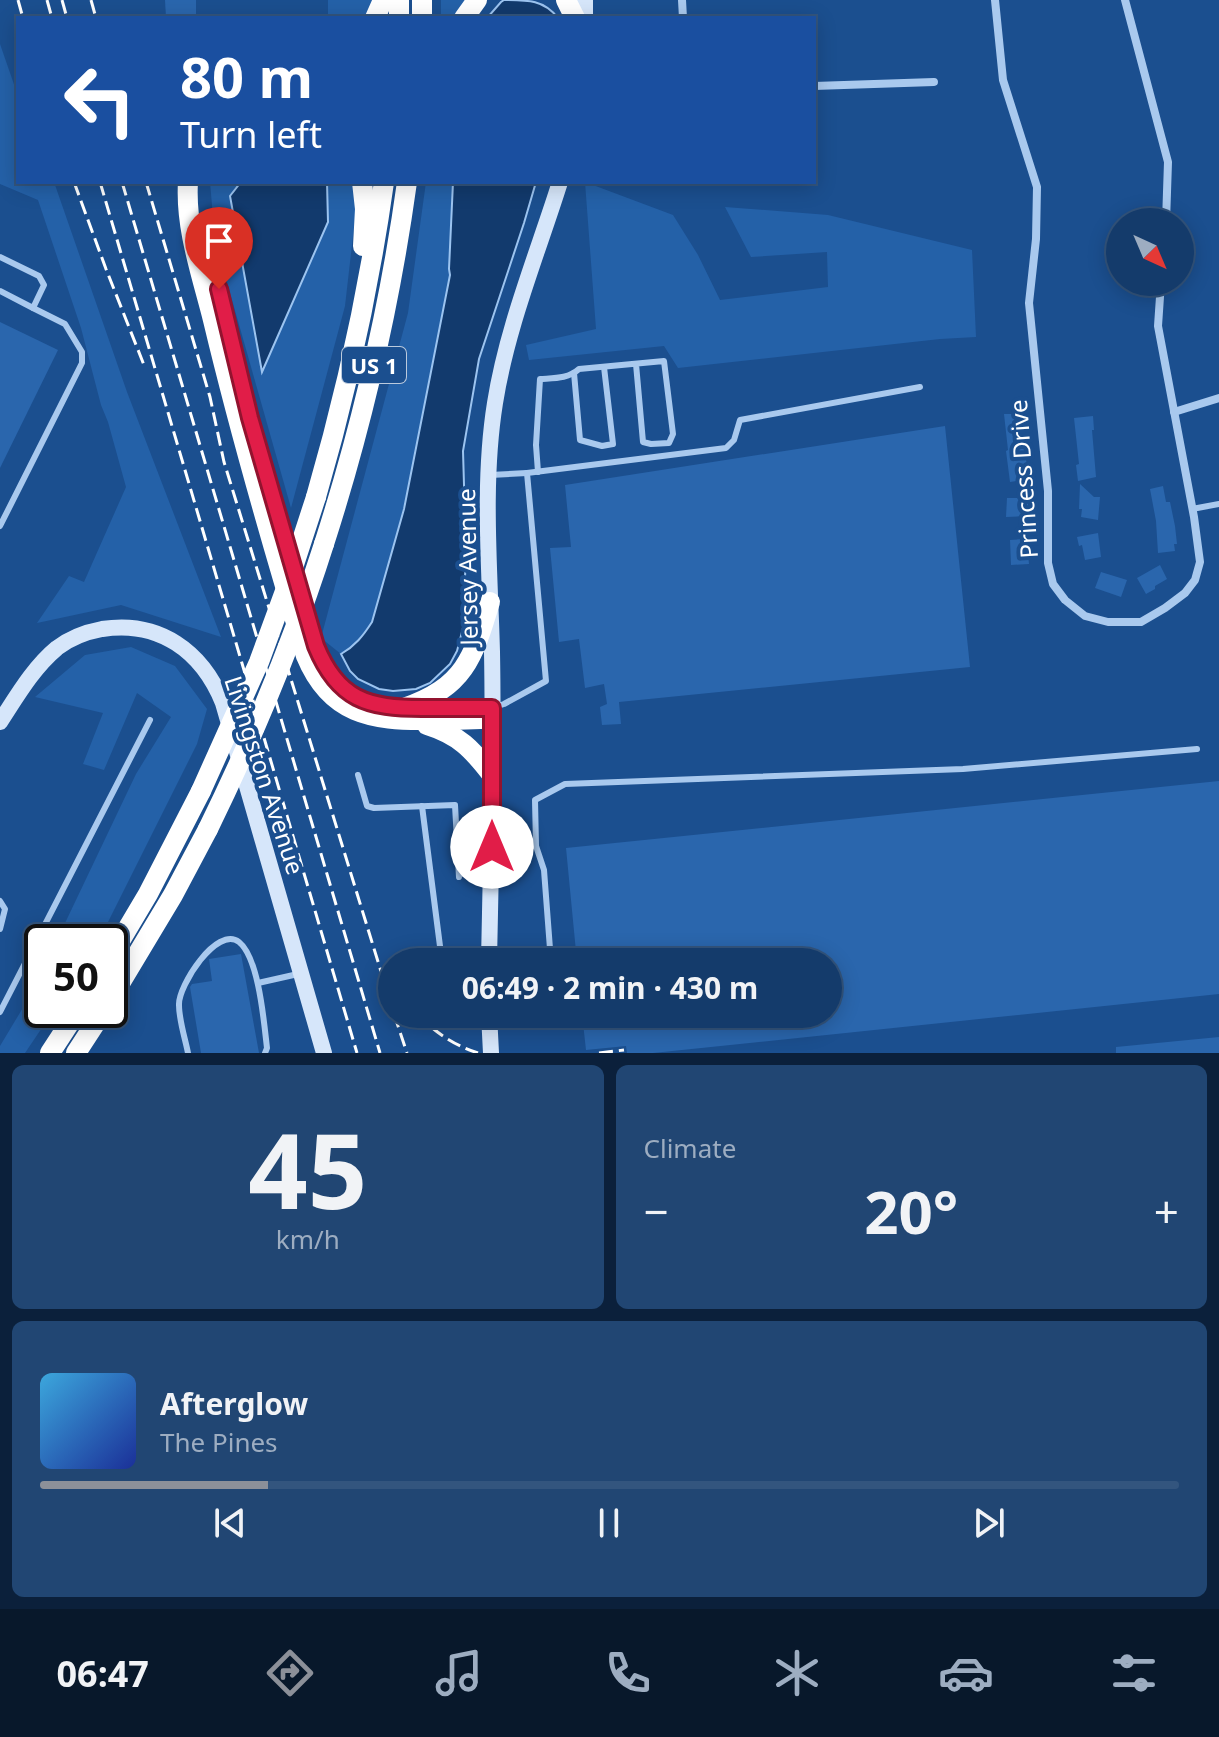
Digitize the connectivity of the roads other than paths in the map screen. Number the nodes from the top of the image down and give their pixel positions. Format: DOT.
graph roads {
  1 [pos="995,0"];
  2 [pos="1125,0"];
  3 [pos="934,82"];
  4 [pos="816,86"];
  5 [pos="188,184"];
  6 [pos="200,184"];
  7 [pos="362,184"];
  8 [pos="384,184"];
  9 [pos="407,184"];
  10 [pos="412,184"];
  11 [pos="559,184"];
  12 [pos="1166,208"];
  13 [pos="401,227"];
  14 [pos="0,257"];
  15 [pos="0,291"];
  16 [pos="1160,296"];
  17 [pos="33,308"];
  18 [pos="357,336"];
  19 [pos="636,364"];
  20 [pos="604,367"];
  21 [pos="574,373"];
  22 [pos="920,387"];
  23 [pos="1219,398"];
  24 [pos="1174,412"];
  25 [pos="538,472"];
  26 [pos="527,473"];
  27 [pos="490,475"];
  28 [pos="1219,504"];
  29 [pos="1192,509"];
  30 [pos="0,526"];
  31 [pos="490,602"];
  32 [pos="492,713"];
  33 [pos="408,714"];
  34 [pos="150,720"];
  35 [pos="0,722"];
  36 [pos="1197,749"];
  37 [pos="358,775"];
  38 [pos="492,775"];
  39 [pos="422,806"];
  40 [pos="536,846"];
  41 [pos="492,847"];
  42 [pos="459,877"];
  43 [pos="0,901"];
  44 [pos="128,928"];
  45 [pos="0,929"];
  46 [pos="440,948"];
  47 [pos="489,948"];
  48 [pos="550,948"];
  49 [pos="128,970"];
  50 [pos="301,974"];
  51 [pos="258,983"];
  52 [pos="0,1012"];
  53 [pos="66,1028"];
  54 [pos="92,1028"];
  55 [pos="97,1028"];
  56 [pos="489,1028"];
  57 [pos="50,1053"];
  58 [pos="76,1053"];
  59 [pos="85,1053"];
  60 [pos="188,1053"];
  61 [pos="265,1053"];
  62 [pos="324,1053"];
  63 [pos="491,1053"];
  1 -- 29 [label="street, Princess Drive"];
  2 -- 12 [label="street"];
  3 -- 4 [label="street"];
  5 -- 33 [label="highway"];
  6 -- 33 [label="highway"];
  7 -- 18 [label="highway"];
  8 -- 18 [label="highway, US 1"];
  9 -- 13 [label="highway, US 1"];
  10 -- 13 [label="highway"];
  11 -- 27 [label="main road, Jersey Avenue"];
  13 -- 49 [label="highway, US 1, bridge"];
  14 -- 17 [label="lane"];
  15 -- 17 [label="lane"];
  16 -- 24 [label="street, Princess Drive"];
  17 -- 30 [label="lane"];
  18 -- 44 [label="highway, US 1, bridge"];
  19 -- 19 [label="lane"];
  19 -- 20 [label="lane"];
  20 -- 21 [label="lane"];
  20 -- 21 [label="lane"];
  21 -- 25 [label="lane"];
  22 -- 25 [label="lane"];
  23 -- 24 [label="street"];
  24 -- 29 [label="street, Princess Drive"];
  25 -- 26 [label="lane"];
  26 -- 27 [label="lane"];
  26 -- 32 [label="lane"];
  27 -- 31 [label="main road, Jersey Avenue"];
  28 -- 29 [label="lane"];
  31 -- 32 [label="main road, Jersey Avenue"];
  31 -- 33 [label="highway"];
  32 -- 33 [label="highway"];
  32 -- 38 [label="main road, Jersey Avenue"];
  33 -- 38 [label="highway"];
  34 -- 52 [label="lane"];
  35 -- 50 [label="main road, Livingston Avenue"];
  36 -- 40 [label="lane"];
  37 -- 39 [label="lane"];
  38 -- 41 [label="main road, Jersey Avenue"];
  39 -- 42 [label="lane"];
  39 -- 46 [label="lane"];
  40 -- 41 [label="lane"];
  40 -- 48 [label="lane"];
  41 -- 47 [label="main road, Jersey Avenue"];
  43 -- 45 [label="lane"];
  50 -- 51 [label="lane"];
  50 -- 62 [label="main road, Livingston Avenue"];
  51 -- 60 [label="lane"];
  51 -- 61 [label="lane"];
  53 -- 57 [label="highway"];
  54 -- 58 [label="highway, US 1"];
  55 -- 59 [label="highway"];
  56 -- 63 [label="main road"];
}
